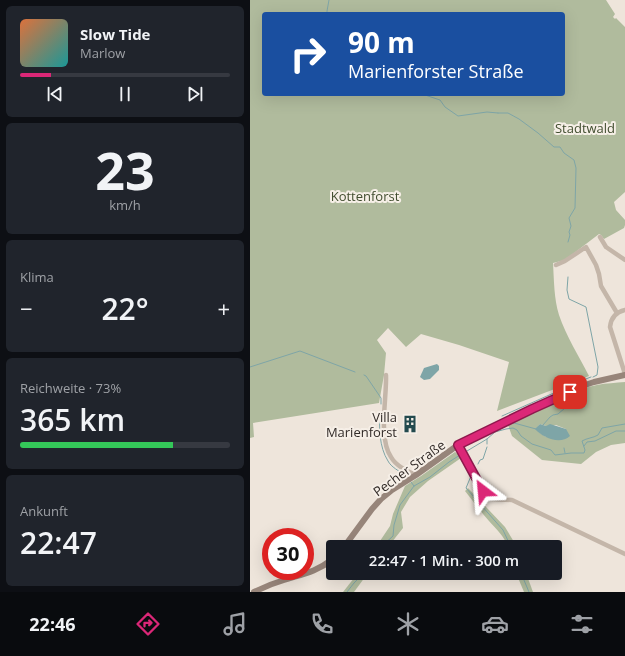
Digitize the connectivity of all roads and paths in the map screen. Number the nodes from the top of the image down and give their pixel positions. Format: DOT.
graph roads {
  1 [pos="600,237"];
  2 [pos="625,260"];
  3 [pos="556,265"];
  4 [pos="625,310"];
  5 [pos="617,313"];
  6 [pos="625,374"];
  7 [pos="386,375"];
  8 [pos="458,445"];
  9 [pos="416,475"];
  10 [pos="349,540"];
  11 [pos="625,554"];
  12 [pos="326,564"];
  13 [pos="254,592"];
  1 -- 2 [label="street"];
  3 -- 5 [label="street"];
  4 -- 5 [label="street"];
  5 -- 6 [label="street"];
  6 -- 8 [label="main road, Pecher Straße"];
  7 -- 9 [label="street"];
  8 -- 9 [label="main road, Pecher Straße"];
  8 -- 11 [label="street"];
  9 -- 10 [label="main road, Pecher Straße"];
  12 -- 13 [label="main road"];
}
